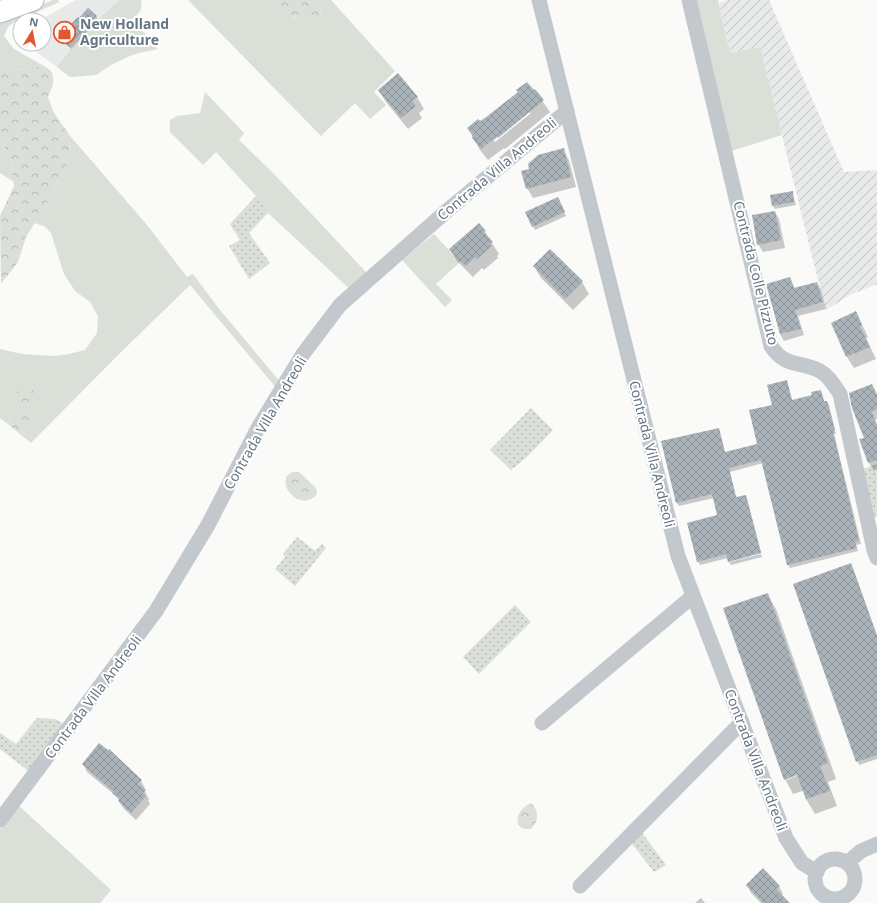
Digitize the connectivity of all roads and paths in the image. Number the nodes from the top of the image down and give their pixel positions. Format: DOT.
graph roads {
  1 [pos="33,0"];
  2 [pos="539,0"];
  3 [pos="689,0"];
  4 [pos="0,12"];
  5 [pos="567,111"];
  6 [pos="877,558"];
  7 [pos="693,596"];
  8 [pos="542,722"];
  9 [pos="742,722"];
  10 [pos="0,820"];
  11 [pos="877,844"];
  12 [pos="847,863"];
  13 [pos="817,872"];
  14 [pos="580,886"];
  15 [pos="849,900"];
  1 -- 4 [label="main road"];
  2 -- 5 [label="street"];
  3 -- 6 [label="street, Contrada Colle Pizzuto"];
  5 -- 7 [label="street, Contrada Villa Andreoli"];
  5 -- 10 [label="street, Contrada Villa Andreoli"];
  7 -- 8 [label="street"];
  7 -- 9 [label="street, Contrada Villa Andreoli"];
  9 -- 13 [label="street, Contrada Villa Andreoli"];
  9 -- 14 [label="street"];
  11 -- 12 [label="street"];
  12 -- 13 [label="street"];
  12 -- 15 [label="street"];
  13 -- 15 [label="street"];
}
